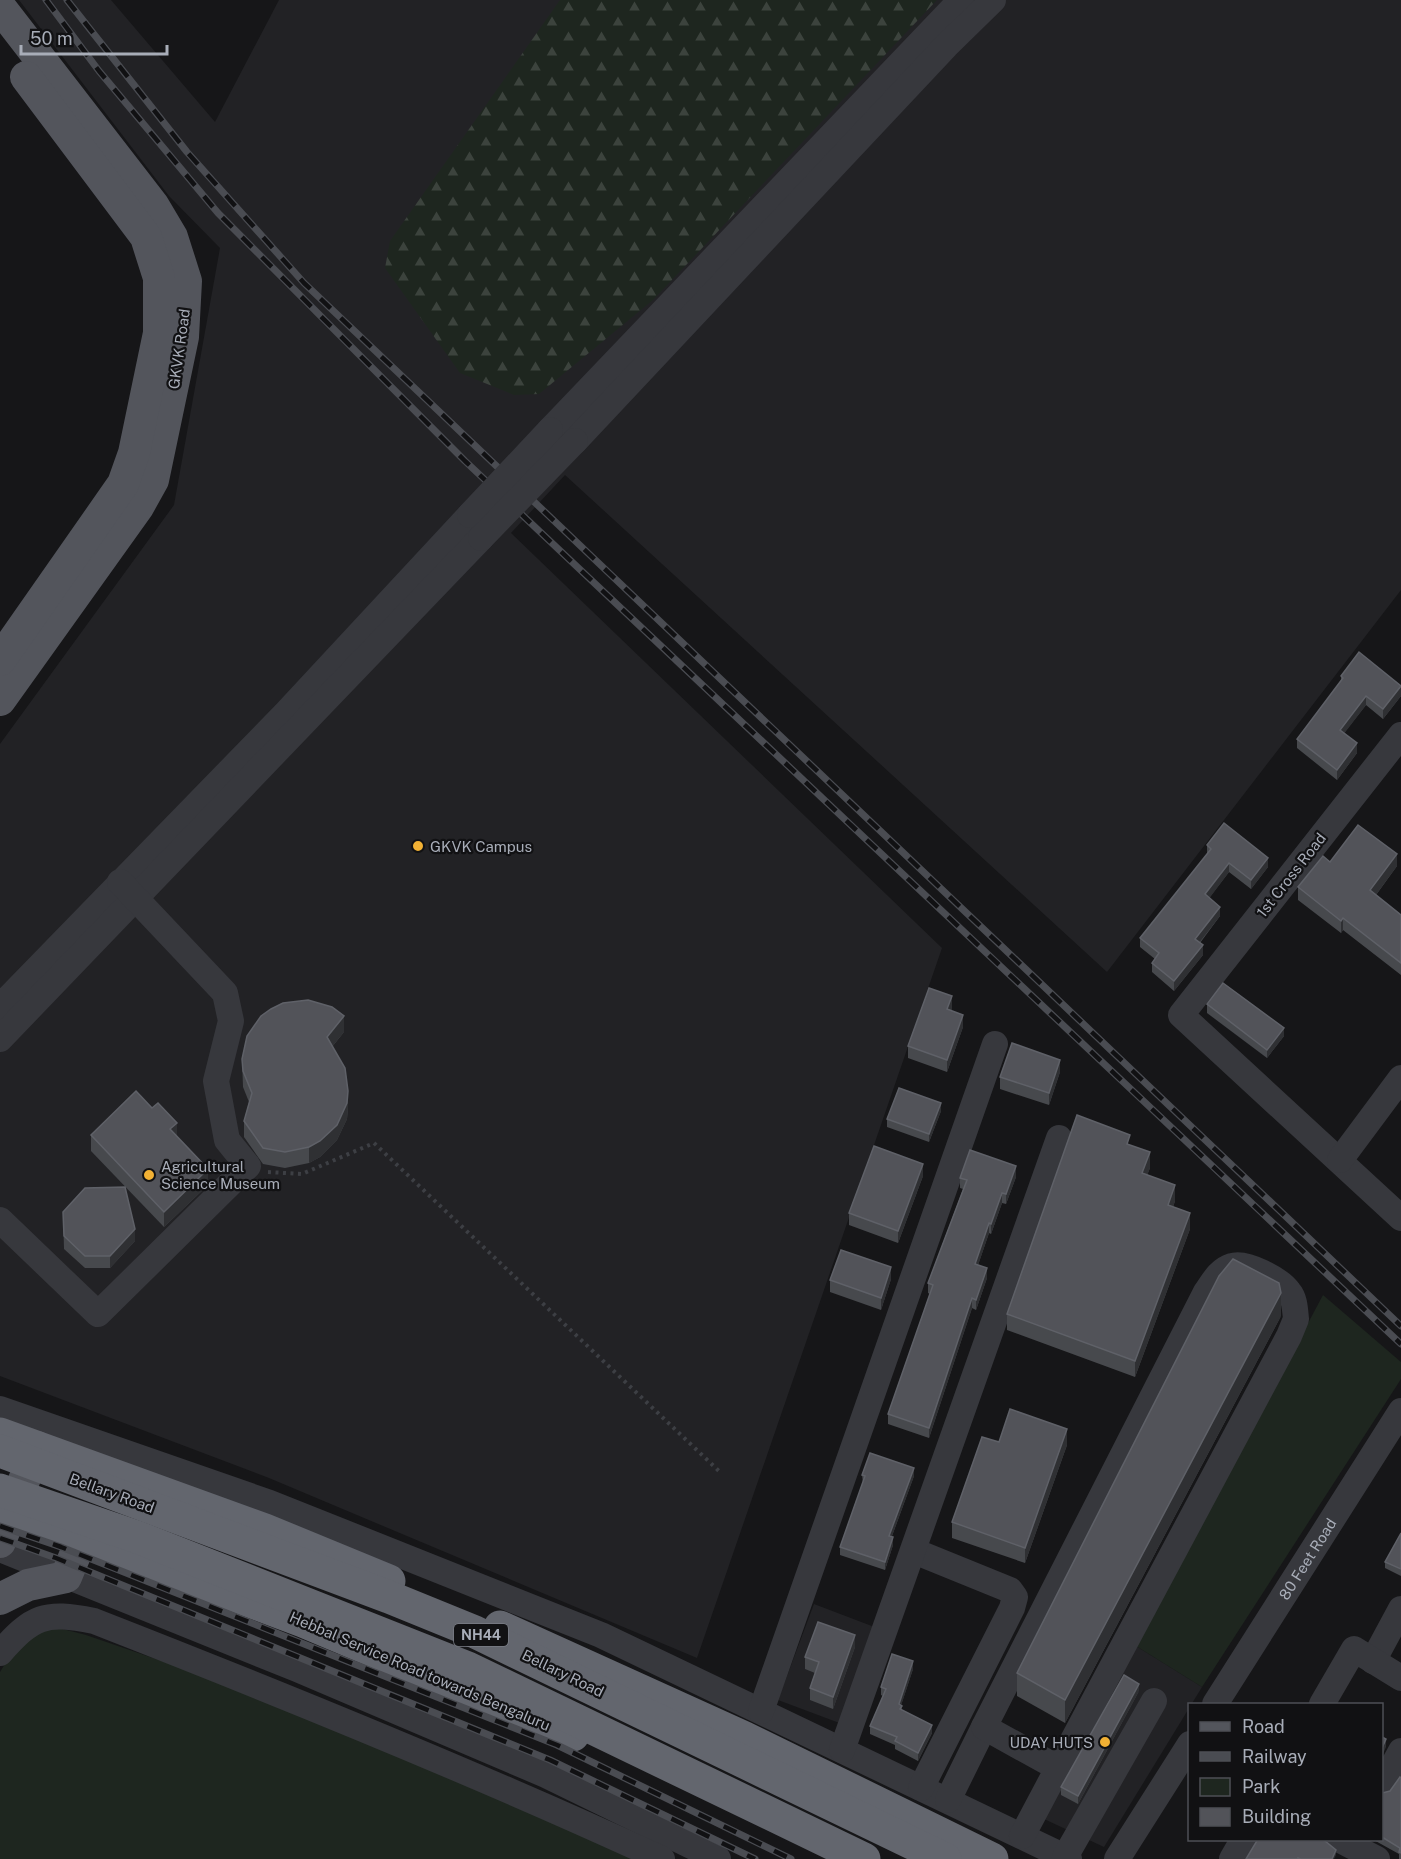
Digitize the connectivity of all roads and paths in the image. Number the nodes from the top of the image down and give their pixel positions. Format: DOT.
graph roads {
  1 [pos="993,0"];
  2 [pos="0,7"];
  3 [pos="958,14"];
  4 [pos="0,43"];
  5 [pos="168,264"];
  6 [pos="0,660"];
  7 [pos="0,700"];
  8 [pos="1401,735"];
  9 [pos="127,890"];
  10 [pos="0,1007"];
  11 [pos="0,1039"];
  12 [pos="995,1044"];
  13 [pos="1401,1078"];
  14 [pos="1059,1138"];
  15 [pos="1340,1160"];
  16 [pos="248,1166"];
  17 [pos="1401,1218"];
  18 [pos="0,1220"];
  19 [pos="1401,1411"];
  20 [pos="1,1418"];
  21 [pos="41,1436"];
  22 [pos="0,1451"];
  23 [pos="721,1473"];
  24 [pos="4,1503"];
  25 [pos="82,1538"];
  26 [pos="0,1542"];
  27 [pos="0,1549"];
  28 [pos="914,1551"];
  29 [pos="66,1577"];
  30 [pos="0,1599"];
  31 [pos="1401,1609"];
  32 [pos="0,1653"];
  33 [pos="1373,1661"];
  34 [pos="1401,1678"];
  35 [pos="1154,1701"];
  36 [pos="1216,1703"];
  37 [pos="1323,1703"];
  38 [pos="760,1711"];
  39 [pos="984,1727"];
  40 [pos="1188,1747"];
  41 [pos="842,1750"];
  42 [pos="1401,1751"];
  43 [pos="1058,1768"];
  44 [pos="1383,1784"];
  45 [pos="921,1788"];
  46 [pos="948,1800"];
  47 [pos="1022,1836"];
  48 [pos="1242,1841"];
  49 [pos="1347,1841"];
  50 [pos="1067,1858"];
  51 [pos="662,1859"];
  52 [pos="718,1859"];
  53 [pos="828,1859"];
  54 [pos="864,1859"];
  55 [pos="945,1859"];
  56 [pos="992,1859"];
  57 [pos="1117,1859"];
  58 [pos="1232,1859"];
  59 [pos="1377,1859"];
  1 -- 3 [label="street"];
  2 -- 5 [label="main road, GKVK Road"];
  3 -- 9 [label="street, bridge"];
  3 -- 9 [label="street, bridge"];
  4 -- 5 [label="main road, GKVK Road"];
  5 -- 6 [label="main road, GKVK Road"];
  5 -- 7 [label="main road, GKVK Road"];
  8 -- 15 [label="street, 1st Cross Road"];
  9 -- 10 [label="street"];
  9 -- 11 [label="street"];
  9 -- 16 [label="street"];
  12 -- 38 [label="street"];
  13 -- 15 [label="street"];
  14 -- 28 [label="street"];
  15 -- 17 [label="street"];
  16 -- 18 [label="street"];
  16 -- 23 [label="path"];
  19 -- 36 [label="street, 80 Feet Road"];
  20 -- 21 [label="highway"];
  21 -- 24 [label="main road"];
  21 -- 38 [label="street"];
  21 -- 56 [label="highway"];
  22 -- 55 [label="highway, Bellary Road / NH44, bridge"];
  24 -- 25 [label="highway, Hebbal Service Road towards Bengaluru"];
  24 -- 26 [label="main road"];
  24 -- 54 [label="highway, NH44, bridge"];
  25 -- 29 [label="main road"];
  25 -- 53 [label="highway, Hebbal Service Road towards Bengaluru"];
  27 -- 29 [label="street"];
  28 -- 41 [label="street"];
  28 -- 45 [label="street"];
  29 -- 30 [label="main road"];
  29 -- 52 [label="street"];
  31 -- 33 [label="street"];
  32 -- 51 [label="street"];
  33 -- 34 [label="street"];
  33 -- 37 [label="street"];
  35 -- 50 [label="street"];
  38 -- 41 [label="street"];
  39 -- 43 [label="street"];
  39 -- 43 [label="street"];
  39 -- 46 [label="street"];
  40 -- 57 [label="street"];
  41 -- 45 [label="street"];
  42 -- 44 [label="street"];
  43 -- 47 [label="street"];
  45 -- 46 [label="street"];
  46 -- 47 [label="street"];
  47 -- 50 [label="street"];
  48 -- 58 [label="street"];
  49 -- 59 [label="street"];
}
